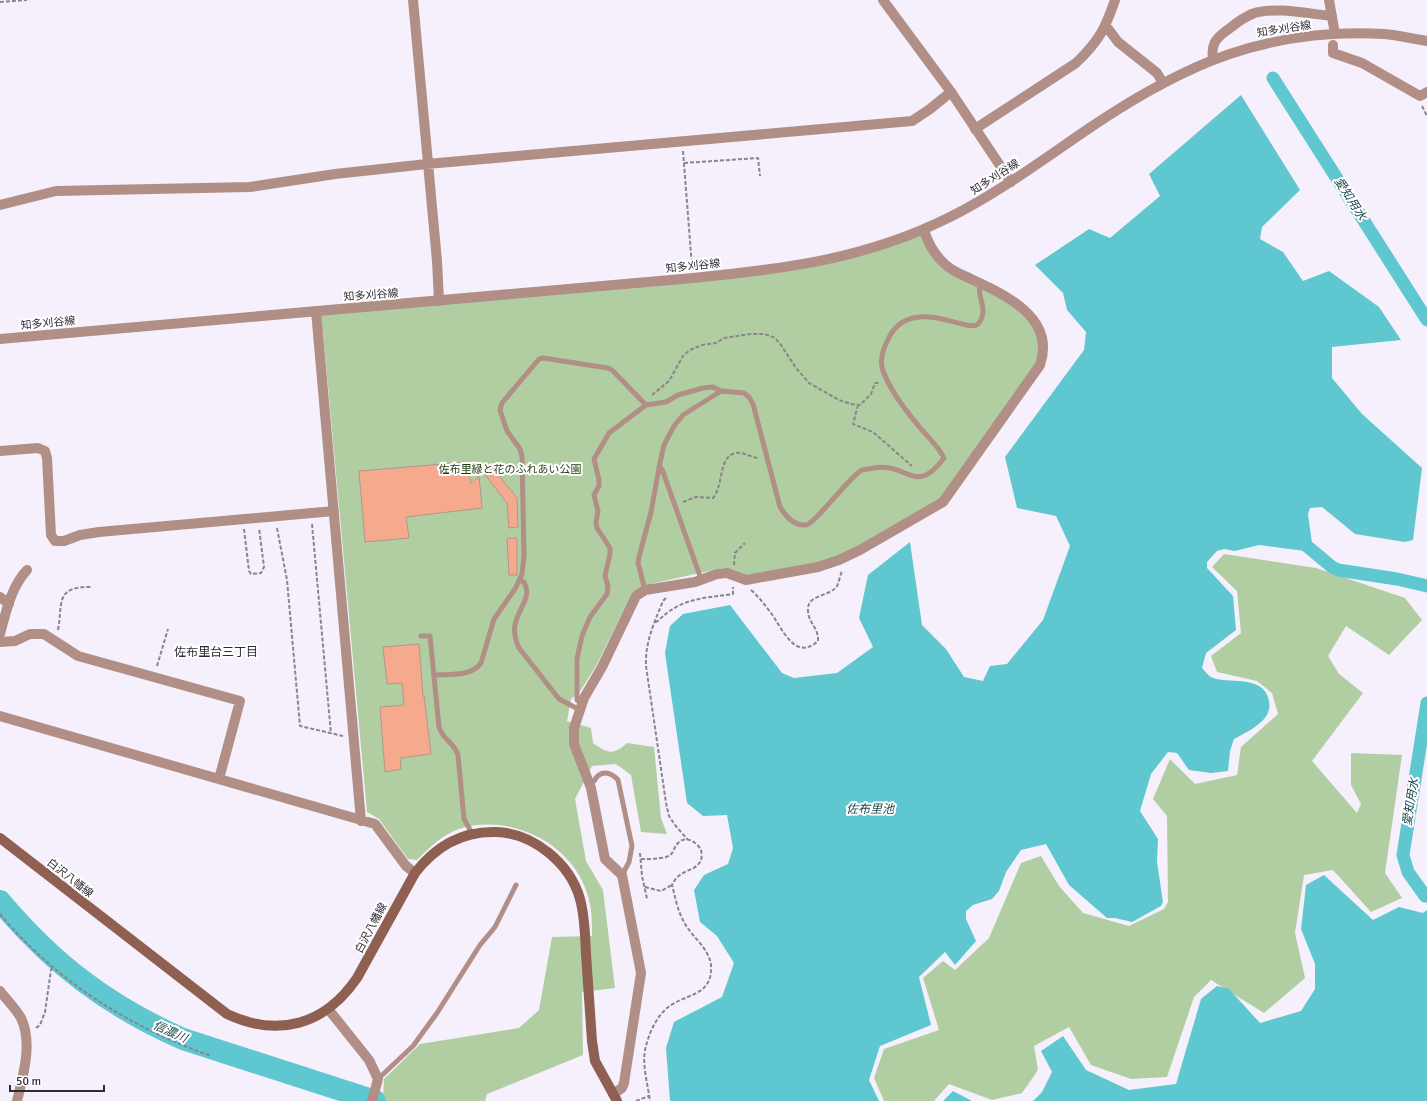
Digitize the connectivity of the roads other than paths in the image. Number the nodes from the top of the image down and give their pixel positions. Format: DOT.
graph roads {
  1 [pos="413,0"];
  2 [pos="883,0"];
  3 [pos="1115,0"];
  4 [pos="1329,0"];
  5 [pos="1332,16"];
  6 [pos="1106,26"];
  7 [pos="1335,34"];
  8 [pos="1427,41"];
  9 [pos="1333,45"];
  10 [pos="1213,59"];
  11 [pos="1164,83"];
  12 [pos="951,92"];
  13 [pos="1427,92"];
  14 [pos="976,129"];
  15 [pos="427,164"];
  16 [pos="1011,182"];
  17 [pos="0,205"];
  18 [pos="924,230"];
  19 [pos="981,283"];
  20 [pos="439,301"];
  21 [pos="316,311"];
  22 [pos="0,339"];
  23 [pos="721,390"];
  24 [pos="645,404"];
  25 [pos="0,451"];
  26 [pos="659,466"];
  27 [pos="334,511"];
  28 [pos="27,570"];
  29 [pos="701,579"];
  30 [pos="520,580"];
  31 [pos="645,590"];
  32 [pos="0,597"];
  33 [pos="9,604"];
  34 [pos="0,634"];
  35 [pos="421,636"];
  36 [pos="0,642"];
  37 [pos="434,675"];
  38 [pos="581,707"];
  39 [pos="0,716"];
  40 [pos="219,779"];
  41 [pos="589,783"];
  42 [pos="361,821"];
  43 [pos="472,833"];
  44 [pos="0,838"];
  45 [pos="416,873"];
  46 [pos="622,875"];
  47 [pos="516,885"];
  48 [pos="0,991"];
  49 [pos="329,1010"];
  50 [pos="378,1079"];
  51 [pos="374,1097"];
  52 [pos="615,1098"];
  53 [pos="17,1101"];
  1 -- 15 [label="street"];
  2 -- 12 [label="street"];
  3 -- 6 [label="street"];
  4 -- 5 [label="street"];
  5 -- 7 [label="street"];
  5 -- 10 [label="street"];
  6 -- 11 [label="street"];
  6 -- 14 [label="street"];
  7 -- 8 [label="street, 知多刈谷線"];
  7 -- 10 [label="street, 知多刈谷線"];
  9 -- 13 [label="street"];
  10 -- 11 [label="street, 知多刈谷線"];
  11 -- 16 [label="street, 知多刈谷線"];
  12 -- 14 [label="street"];
  12 -- 15 [label="street"];
  14 -- 16 [label="street"];
  15 -- 17 [label="street"];
  15 -- 20 [label="street"];
  16 -- 18 [label="street, 知多刈谷線"];
  18 -- 19 [label="street"];
  18 -- 20 [label="street, 知多刈谷線"];
  19 -- 23 [label="lane"];
  19 -- 29 [label="street"];
  20 -- 21 [label="street, 知多刈谷線"];
  21 -- 22 [label="street, 知多刈谷線"];
  21 -- 27 [label="street"];
  23 -- 24 [label="lane"];
  23 -- 26 [label="lane"];
  24 -- 30 [label="lane"];
  24 -- 38 [label="lane"];
  25 -- 27 [label="street"];
  26 -- 29 [label="lane"];
  26 -- 31 [label="lane"];
  27 -- 42 [label="street"];
  28 -- 33 [label="street"];
  29 -- 31 [label="street"];
  30 -- 37 [label="lane"];
  30 -- 38 [label="lane"];
  31 -- 38 [label="street"];
  32 -- 33 [label="street"];
  33 -- 34 [label="street"];
  35 -- 37 [label="lane"];
  36 -- 40 [label="street"];
  37 -- 43 [label="lane"];
  38 -- 41 [label="street"];
  39 -- 40 [label="street"];
  40 -- 42 [label="street"];
  41 -- 46 [label="street"];
  41 -- 46 [label="lane"];
  42 -- 45 [label="street"];
  43 -- 45 [label="main road, 白沢八幡線"];
  43 -- 52 [label="main road, 白沢八幡線"];
  44 -- 49 [label="main road, 白沢八幡線"];
  45 -- 49 [label="main road, 白沢八幡線"];
  46 -- 52 [label="street"];
  47 -- 50 [label="lane"];
  48 -- 53 [label="street"];
  49 -- 50 [label="street"];
  50 -- 51 [label="street"];
}
